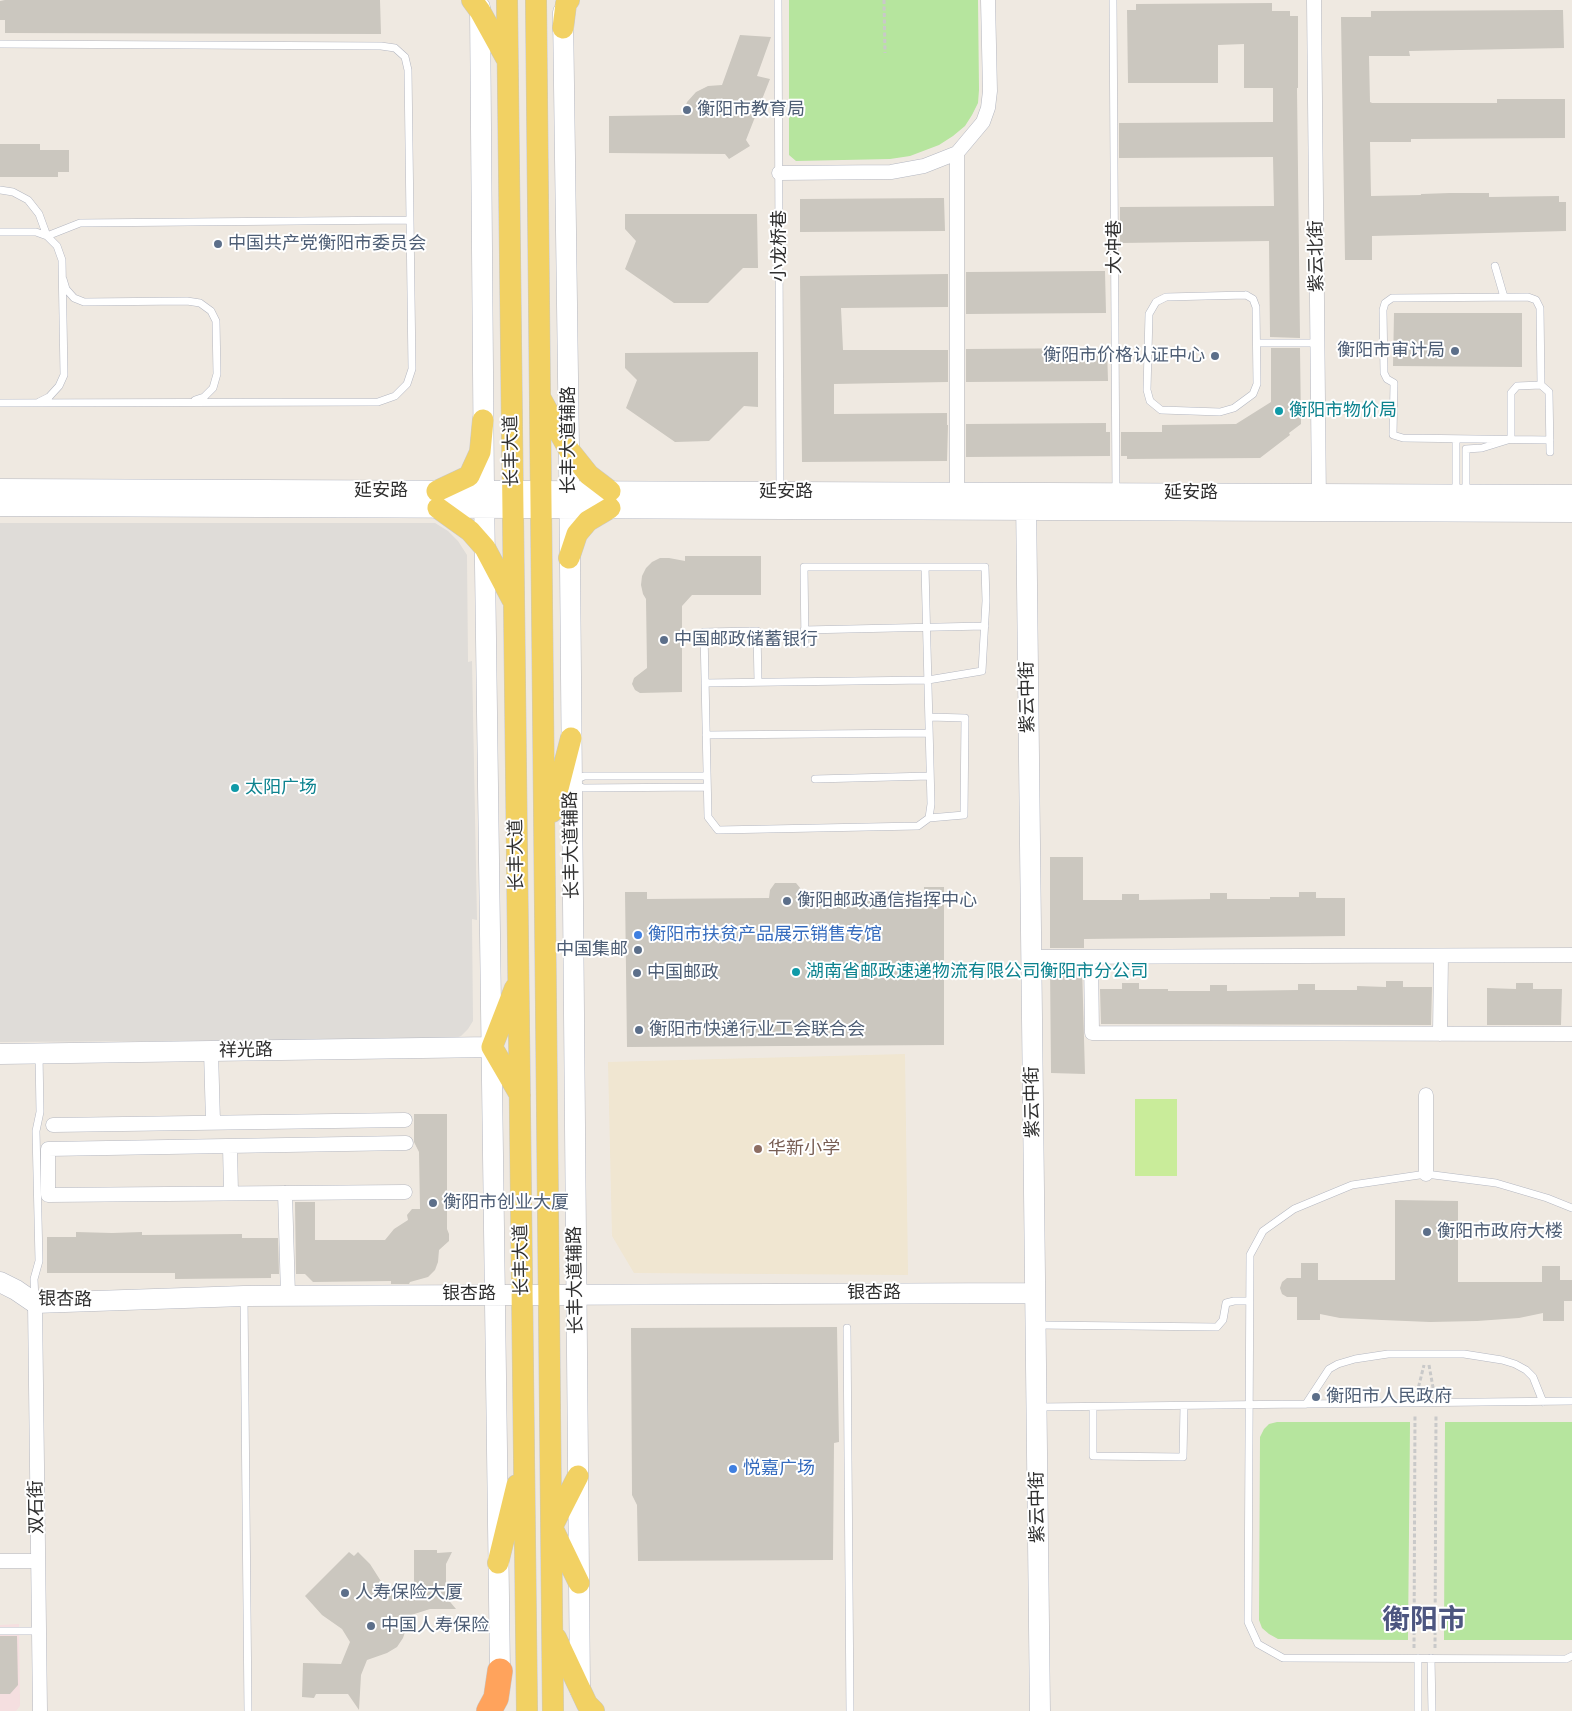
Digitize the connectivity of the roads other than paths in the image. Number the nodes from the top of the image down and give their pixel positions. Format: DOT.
graph roads {
  1 [pos="507,0"];
  2 [pos="536,0"];
  3 [pos="563,0"];
  4 [pos="568,0"];
  5 [pos="778,0"];
  6 [pos="988,0"];
  7 [pos="1114,0"];
  8 [pos="1314,0"];
  9 [pos="477,4"];
  10 [pos="563,28"];
  11 [pos="0,44"];
  12 [pos="507,60"];
  13 [pos="957,153"];
  14 [pos="780,173"];
  15 [pos="0,190"];
  16 [pos="410,220"];
  17 [pos="0,232"];
  18 [pos="47,236"];
  19 [pos="1495,266"];
  20 [pos="63,279"];
  21 [pos="1504,297"];
  22 [pos="1257,343"];
  23 [pos="1318,343"];
  24 [pos="1541,385"];
  25 [pos="540,396"];
  26 [pos="190,402"];
  27 [pos="0,403"];
  28 [pos="37,403"];
  29 [pos="483,420"];
  30 [pos="1456,438"];
  31 [pos="1511,439"];
  32 [pos="1550,440"];
  33 [pos="569,450"];
  34 [pos="1550,452"];
  35 [pos="0,489"];
  36 [pos="780,492"];
  37 [pos="957,492"];
  38 [pos="1116,493"];
  39 [pos="1461,494"];
  40 [pos="1572,495"];
  41 [pos="438,499"];
  42 [pos="484,499"];
  43 [pos="513,500"];
  44 [pos="541,500"];
  45 [pos="569,500"];
  46 [pos="610,500"];
  47 [pos="1026,502"];
  48 [pos="1319,502"];
  49 [pos="0,506"];
  50 [pos="1572,512"];
  51 [pos="485,548"];
  52 [pos="569,558"];
  53 [pos="925,567"];
  54 [pos="514,603"];
  55 [pos="985,626"];
  56 [pos="927,628"];
  57 [pos="804,630"];
  58 [pos="805,644"];
  59 [pos="928,680"];
  60 [pos="758,682"];
  61 [pos="705,683"];
  62 [pos="929,717"];
  63 [pos="929,733"];
  64 [pos="706,735"];
  65 [pos="571,738"];
  66 [pos="707,776"];
  67 [pos="930,776"];
  68 [pos="815,779"];
  69 [pos="516,782"];
  70 [pos="558,782"];
  71 [pos="707,787"];
  72 [pos="929,818"];
  73 [pos="1441,956"];
  74 [pos="1572,956"];
  75 [pos="1031,957"];
  76 [pos="1091,957"];
  77 [pos="519,978"];
  78 [pos="1440,1034"];
  79 [pos="1572,1034"];
  80 [pos="492,1047"];
  81 [pos="211,1051"];
  82 [pos="0,1054"];
  83 [pos="40,1054"];
  84 [pos="520,1096"];
  85 [pos="1426,1096"];
  86 [pos="405,1120"];
  87 [pos="213,1122"];
  88 [pos="53,1125"];
  89 [pos="406,1143"];
  90 [pos="230,1146"];
  91 [pos="1426,1174"];
  92 [pos="406,1192"];
  93 [pos="231,1193"];
  94 [pos="285,1193"];
  95 [pos="1572,1208"];
  96 [pos="0,1282"];
  97 [pos="1035,1293"];
  98 [pos="495,1294"];
  99 [pos="522,1294"];
  100 [pos="550,1294"];
  101 [pos="576,1294"];
  102 [pos="288,1295"];
  103 [pos="244,1296"];
  104 [pos="1249,1301"];
  105 [pos="35,1302"];
  106 [pos="1035,1325"];
  107 [pos="847,1328"];
  108 [pos="1572,1401"];
  109 [pos="1543,1402"];
  110 [pos="1306,1404"];
  111 [pos="1249,1405"];
  112 [pos="1184,1406"];
  113 [pos="1036,1407"];
  114 [pos="1093,1407"];
  115 [pos="524,1454"];
  116 [pos="578,1476"];
  117 [pos="552,1527"];
  118 [pos="0,1561"];
  119 [pos="38,1561"];
  120 [pos="498,1563"];
  121 [pos="579,1583"];
  122 [pos="0,1631"];
  123 [pos="39,1631"];
  124 [pos="552,1632"];
  125 [pos="1572,1656"];
  126 [pos="1416,1658"];
  127 [pos="1433,1658"];
  128 [pos="500,1671"];
  129 [pos="580,1690"];
  130 [pos="40,1711"];
  131 [pos="248,1711"];
  132 [pos="489,1711"];
  133 [pos="527,1711"];
  134 [pos="553,1711"];
  135 [pos="594,1711"];
  136 [pos="850,1711"];
  137 [pos="1040,1711"];
  138 [pos="1418,1711"];
  139 [pos="1432,1711"];
  1 -- 12 [label="main road, 长丰大道"];
  2 -- 25 [label="main road, 长丰大道"];
  3 -- 10 [label="main road, 长丰大道辅路"];
  4 -- 10 [label="main road"];
  5 -- 14 [label="lane, 小龙桥巷"];
  6 -- 13 [label="street"];
  7 -- 38 [label="lane, 大冲巷"];
  8 -- 23 [label="street, 紫云北街"];
  9 -- 12 [label="main road"];
  9 -- 29 [label="main road"];
  10 -- 33 [label="main road, 长丰大道辅路"];
  11 -- 16 [label="lane"];
  12 -- 43 [label="main road, 长丰大道"];
  13 -- 14 [label="street"];
  13 -- 37 [label="street"];
  14 -- 36 [label="lane, 小龙桥巷"];
  15 -- 18 [label="lane"];
  16 -- 18 [label="lane"];
  16 -- 26 [label="lane"];
  17 -- 18 [label="lane"];
  18 -- 20 [label="lane"];
  19 -- 21 [label="lane"];
  20 -- 26 [label="lane"];
  20 -- 28 [label="lane"];
  21 -- 24 [label="lane"];
  21 -- 30 [label="lane"];
  22 -- 22 [label="lane"];
  22 -- 23 [label="lane"];
  23 -- 48 [label="street, 紫云北街"];
  24 -- 31 [label="lane"];
  24 -- 32 [label="lane"];
  25 -- 33 [label="main road"];
  25 -- 44 [label="main road, 长丰大道"];
  26 -- 28 [label="lane"];
  27 -- 28 [label="lane"];
  29 -- 41 [label="main road"];
  29 -- 42 [label="main road"];
  30 -- 31 [label="lane"];
  30 -- 39 [label="lane"];
  31 -- 32 [label="lane"];
  31 -- 39 [label="lane"];
  32 -- 34 [label="lane"];
  33 -- 45 [label="main road, 长丰大道辅路"];
  33 -- 46 [label="main road"];
  35 -- 41 [label="main road, 延安路"];
  36 -- 37 [label="main road, 延安路"];
  36 -- 46 [label="main road, 延安路"];
  37 -- 47 [label="main road, 延安路"];
  38 -- 47 [label="main road, 延安路"];
  38 -- 48 [label="main road, 延安路"];
  39 -- 40 [label="main road, 延安路"];
  39 -- 48 [label="main road, 延安路"];
  41 -- 42 [label="main road, 延安路"];
  41 -- 49 [label="main road, 延安路"];
  41 -- 51 [label="main road"];
  42 -- 43 [label="main road, 延安路"];
  42 -- 51 [label="main road"];
  43 -- 44 [label="main road, 延安路"];
  43 -- 54 [label="main road, 长丰大道"];
  44 -- 45 [label="main road, 延安路"];
  44 -- 70 [label="main road, 长丰大道"];
  45 -- 46 [label="main road, 延安路"];
  45 -- 52 [label="main road, 长丰大道辅路"];
  46 -- 47 [label="main road, 延安路"];
  46 -- 52 [label="main road"];
  47 -- 48 [label="main road, 延安路"];
  47 -- 75 [label="main road, 紫云中街"];
  48 -- 50 [label="main road, 延安路"];
  51 -- 54 [label="main road"];
  51 -- 80 [label="main road"];
  52 -- 65 [label="main road, 长丰大道辅路"];
  53 -- 55 [label="lane"];
  53 -- 56 [label="lane"];
  53 -- 57 [label="lane"];
  54 -- 69 [label="main road, 长丰大道"];
  55 -- 56 [label="lane"];
  55 -- 59 [label="lane"];
  56 -- 57 [label="lane"];
  56 -- 59 [label="lane"];
  57 -- 58 [label="lane"];
  59 -- 60 [label="lane"];
  59 -- 62 [label="lane"];
  60 -- 61 [label="lane"];
  60 -- 61 [label="lane"];
  61 -- 64 [label="lane"];
  62 -- 63 [label="lane"];
  62 -- 72 [label="lane"];
  63 -- 64 [label="lane"];
  63 -- 67 [label="lane"];
  64 -- 66 [label="lane"];
  65 -- 70 [label="main road"];
  66 -- 70 [label="lane"];
  66 -- 71 [label="lane"];
  67 -- 68 [label="lane"];
  67 -- 72 [label="lane"];
  69 -- 70 [label="main road"];
  69 -- 77 [label="main road, 长丰大道"];
  70 -- 71 [label="lane"];
  70 -- 100 [label="main road, 长丰大道"];
  70 -- 101 [label="main road, 长丰大道辅路"];
  71 -- 72 [label="lane"];
  73 -- 74 [label="street"];
  73 -- 76 [label="street"];
  73 -- 78 [label="street"];
  75 -- 76 [label="street"];
  75 -- 97 [label="main road, 紫云中街"];
  76 -- 78 [label="street"];
  77 -- 80 [label="main road"];
  77 -- 84 [label="main road, 长丰大道"];
  78 -- 79 [label="street"];
  80 -- 81 [label="main road, 祥光路"];
  80 -- 84 [label="main road"];
  80 -- 98 [label="main road"];
  81 -- 83 [label="main road, 祥光路"];
  81 -- 87 [label="street"];
  82 -- 83 [label="main road, 祥光路"];
  83 -- 105 [label="lane"];
  84 -- 99 [label="main road, 长丰大道"];
  85 -- 91 [label="street"];
  86 -- 87 [label="street"];
  87 -- 88 [label="street"];
  89 -- 90 [label="street"];
  90 -- 93 [label="street"];
  90 -- 93 [label="street"];
  91 -- 95 [label="lane"];
  91 -- 104 [label="lane"];
  92 -- 94 [label="street"];
  93 -- 94 [label="street"];
  94 -- 102 [label="street"];
  96 -- 105 [label="main road, 银杏路"];
  97 -- 101 [label="main road, 银杏路"];
  97 -- 106 [label="main road, 紫云中街"];
  98 -- 99 [label="main road, 银杏路"];
  98 -- 102 [label="main road, 银杏路"];
  98 -- 120 [label="main road"];
  99 -- 100 [label="main road, 银杏路"];
  99 -- 115 [label="main road, 长丰大道"];
  100 -- 101 [label="main road, 银杏路"];
  100 -- 117 [label="main road, 长丰大道"];
  101 -- 116 [label="main road, 长丰大道辅路"];
  102 -- 103 [label="main road, 银杏路"];
  103 -- 105 [label="main road, 银杏路"];
  103 -- 131 [label="lane"];
  104 -- 106 [label="lane"];
  104 -- 111 [label="lane"];
  105 -- 119 [label="street, 双石街"];
  106 -- 113 [label="main road, 紫云中街"];
  107 -- 136 [label="lane"];
  108 -- 109 [label="lane"];
  109 -- 110 [label="lane"];
  109 -- 110 [label="lane"];
  110 -- 111 [label="lane"];
  111 -- 112 [label="lane"];
  111 -- 126 [label="lane"];
  112 -- 114 [label="lane"];
  112 -- 114 [label="lane"];
  113 -- 114 [label="lane"];
  113 -- 137 [label="main road, 紫云中街"];
  115 -- 120 [label="main road"];
  115 -- 133 [label="main road, 长丰大道"];
  116 -- 117 [label="main road"];
  116 -- 121 [label="main road, 长丰大道辅路"];
  117 -- 121 [label="main road"];
  117 -- 124 [label="main road, 长丰大道"];
  118 -- 119 [label="street"];
  119 -- 123 [label="street, 双石街"];
  120 -- 128 [label="main road"];
  121 -- 129 [label="main road, 长丰大道辅路"];
  122 -- 123 [label="lane"];
  123 -- 130 [label="street, 双石街"];
  124 -- 129 [label="main road"];
  124 -- 134 [label="main road, 长丰大道"];
  125 -- 127 [label="lane"];
  126 -- 127 [label="lane"];
  126 -- 138 [label="lane"];
  127 -- 139 [label="lane"];
  128 -- 132 [label="highway"];
  129 -- 135 [label="main road"];
}
